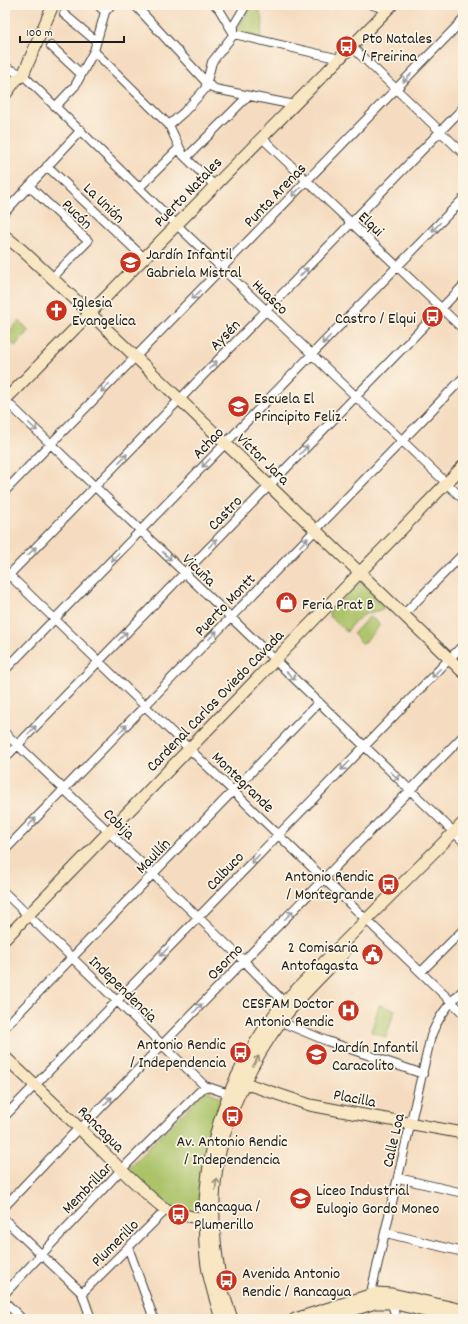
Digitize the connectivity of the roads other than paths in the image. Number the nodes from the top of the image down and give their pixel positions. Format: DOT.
graph roads {
  1 [pos="53,5"];
  2 [pos="98,5"];
  3 [pos="111,5"];
  4 [pos="135,5"];
  5 [pos="215,5"];
  6 [pos="246,5"];
  7 [pos="372,5"];
  8 [pos="390,7"];
  9 [pos="105,12"];
  10 [pos="64,14"];
  11 [pos="463,20"];
  12 [pos="234,34"];
  13 [pos="96,41"];
  14 [pos="50,46"];
  15 [pos="352,47"];
  16 [pos="94,51"];
  17 [pos="340,59"];
  18 [pos="5,66"];
  19 [pos="81,74"];
  20 [pos="23,75"];
  21 [pos="207,83"];
  22 [pos="396,89"];
  23 [pos="5,95"];
  24 [pos="248,96"];
  25 [pos="295,105"];
  26 [pos="56,106"];
  27 [pos="463,108"];
  28 [pos="169,125"];
  29 [pos="81,130"];
  30 [pos="440,132"];
  31 [pos="262,138"];
  32 [pos="179,148"];
  33 [pos="463,153"];
  34 [pos="186,158"];
  35 [pos="48,166"];
  36 [pos="307,181"];
  37 [pos="29,186"];
  38 [pos="215,186"];
  39 [pos="139,188"];
  40 [pos="463,199"];
  41 [pos="5,212"];
  42 [pos="352,223"];
  43 [pos="177,225"];
  44 [pos="5,236"];
  45 [pos="144,258"];
  46 [pos="398,266"];
  47 [pos="222,268"];
  48 [pos="52,278"];
  49 [pos="463,286"];
  50 [pos="442,308"];
  51 [pos="266,310"];
  52 [pos="90,313"];
  53 [pos="463,329"];
  54 [pos="312,354"];
  55 [pos="136,357"];
  56 [pos="463,378"];
  57 [pos="356,396"];
  58 [pos="5,400"];
  59 [pos="180,400"];
  60 [pos="402,441"];
  61 [pos="51,444"];
  62 [pos="225,444"];
  63 [pos="463,466"];
  64 [pos="446,483"];
  65 [pos="269,486"];
  66 [pos="95,487"];
  67 [pos="5,491"];
  68 [pos="463,499"];
  69 [pos="315,530"];
  70 [pos="140,531"];
  71 [pos="463,554"];
  72 [pos="184,573"];
  73 [pos="359,573"];
  74 [pos="6,575"];
  75 [pos="403,615"];
  76 [pos="230,617"];
  77 [pos="55,618"];
  78 [pos="463,645"];
  79 [pos="449,659"];
  80 [pos="275,660"];
  81 [pos="99,661"];
  82 [pos="5,670"];
  83 [pos="463,672"];
  84 [pos="318,702"];
  85 [pos="145,706"];
  86 [pos="5,732"];
  87 [pos="463,736"];
  88 [pos="18,745"];
  89 [pos="364,746"];
  90 [pos="189,748"];
  91 [pos="5,758"];
  92 [pos="64,789"];
  93 [pos="233,790"];
  94 [pos="410,790"];
  95 [pos="463,822"];
  96 [pos="109,832"];
  97 [pos="279,834"];
  98 [pos="460,836"];
  99 [pos="5,850"];
  100 [pos="153,874"];
  101 [pos="324,878"];
  102 [pos="5,893"];
  103 [pos="28,915"];
  104 [pos="198,917"];
  105 [pos="369,922"];
  106 [pos="463,930"];
  107 [pos="5,939"];
  108 [pos="72,957"];
  109 [pos="244,961"];
  110 [pos="422,972"];
  111 [pos="463,990"];
  112 [pos="117,1000"];
  113 [pos="284,1002"];
  114 [pos="452,1002"];
  115 [pos="463,1013"];
  116 [pos="282,1020"];
  117 [pos="5,1027"];
  118 [pos="163,1044"];
  119 [pos="5,1057"];
  120 [pos="423,1074"];
  121 [pos="244,1082"];
  122 [pos="35,1085"];
  123 [pos="205,1086"];
  124 [pos="228,1094"];
  125 [pos="5,1116"];
  126 [pos="411,1123"];
  127 [pos="80,1129"];
  128 [pos="463,1133"];
  129 [pos="121,1170"];
  130 [pos="398,1178"];
  131 [pos="463,1193"];
  132 [pos="5,1206"];
  133 [pos="166,1210"];
  134 [pos="180,1215"];
  135 [pos="5,1220"];
  136 [pos="204,1220"];
  137 [pos="386,1233"];
  138 [pos="204,1234"];
  139 [pos="216,1239"];
  140 [pos="128,1248"];
  141 [pos="463,1252"];
  142 [pos="41,1255"];
  143 [pos="5,1293"];
  144 [pos="82,1293"];
  145 [pos="376,1293"];
  146 [pos="5,1302"];
  147 [pos="392,1303"];
  148 [pos="463,1310"];
  149 [pos="345,1316"];
  150 [pos="445,1318"];
  151 [pos="22,1319"];
  152 [pos="91,1319"];
  153 [pos="154,1319"];
  154 [pos="221,1319"];
  155 [pos="232,1319"];
  156 [pos="295,1319"];
  157 [pos="326,1319"];
  158 [pos="396,1319"];
  159 [pos="456,1319"];
  1 -- 20 [label="street"];
  2 -- 9 [label="street"];
  3 -- 9 [label="street"];
  4 -- 21 [label="street"];
  5 -- 12 [label="street"];
  6 -- 12 [label="street"];
  7 -- 8 [label="street"];
  8 -- 15 [label="street, Puerto Natales"];
  9 -- 13 [label="street"];
  10 -- 13 [label="street"];
  11 -- 22 [label="street, Punta Arenas, one-way"];
  12 -- 17 [label="street"];
  12 -- 21 [label="street"];
  13 -- 16 [label="street"];
  14 -- 19 [label="street"];
  15 -- 17 [label="street, Puerto Natales"];
  15 -- 22 [label="street"];
  16 -- 19 [label="street"];
  16 -- 28 [label="street"];
  17 -- 25 [label="street, Puerto Natales"];
  18 -- 20 [label="street, Huasco"];
  19 -- 26 [label="street"];
  20 -- 23 [label="street"];
  20 -- 26 [label="street, Huasco"];
  21 -- 24 [label="street"];
  21 -- 28 [label="street"];
  22 -- 30 [label="street"];
  22 -- 36 [label="street, Punta Arenas"];
  24 -- 25 [label="street"];
  24 -- 34 [label="street"];
  25 -- 31 [label="street, Puerto Natales"];
  26 -- 29 [label="street, Huasco"];
  27 -- 30 [label="street, Aysén"];
  28 -- 32 [label="street"];
  29 -- 35 [label="street"];
  29 -- 39 [label="street, Huasco"];
  30 -- 33 [label="street"];
  30 -- 42 [label="street, Aysén"];
  31 -- 36 [label="street, Elqui"];
  31 -- 38 [label="street, Puerto Natales"];
  32 -- 34 [label="street"];
  32 -- 39 [label="street"];
  34 -- 38 [label="street"];
  35 -- 37 [label="street"];
  35 -- 45 [label="street, La Unión"];
  36 -- 42 [label="street, Elqui"];
  36 -- 47 [label="street, Punta Arenas, one-way"];
  37 -- 41 [label="street"];
  37 -- 48 [label="street, Pucón"];
  38 -- 43 [label="street, Puerto Natales"];
  39 -- 43 [label="street, Huasco"];
  40 -- 46 [label="street, Achao, one-way"];
  42 -- 46 [label="street, Elqui"];
  51 -- 42 [label="street, Aysén, one-way"];
  43 -- 45 [label="street, Puerto Natales"];
  43 -- 47 [label="street, Huasco"];
  44 -- 48 [label="street, Víctor Jara"];
  45 -- 52 [label="street, Puerto Natales"];
  46 -- 50 [label="street, Elqui"];
  46 -- 54 [label="street, Achao, one-way"];
  47 -- 51 [label="street, Huasco"];
  47 -- 55 [label="street, Punta Arenas, one-way"];
  48 -- 52 [label="street, Víctor Jara"];
  49 -- 50 [label="street, Castro"];
  50 -- 53 [label="street, Elqui"];
  50 -- 57 [label="street, Castro"];
  51 -- 54 [label="street, Huasco"];
  59 -- 51 [label="street, Aysén, one-way"];
  52 -- 55 [label="street, Víctor Jara"];
  52 -- 58 [label="street, Puerto Natales"];
  54 -- 57 [label="street, Huasco"];
  54 -- 62 [label="street, Achao"];
  55 -- 59 [label="street, Víctor Jara"];
  55 -- 61 [label="street, Punta Arenas, one-way"];
  56 -- 60 [label="street, Puerto Montt"];
  57 -- 60 [label="street, Huasco"];
  65 -- 57 [label="street, Castro, one-way"];
  58 -- 61 [label="street, Vicuña, one-way"];
  59 -- 62 [label="street, Víctor Jara"];
  66 -- 59 [label="street, Aysén, one-way"];
  60 -- 64 [label="street, Huasco"];
  60 -- 69 [label="street, Puerto Montt"];
  61 -- 66 [label="street, Vicuña"];
  61 -- 67 [label="street, Punta Arenas"];
  62 -- 65 [label="street, Víctor Jara"];
  62 -- 70 [label="street, Achao, one-way"];
  63 -- 64 [label="street, Cardenal Carlos Oviedo Cavada"];
  64 -- 68 [label="street, Huasco"];
  64 -- 73 [label="street, Cardenal Carlos Oviedo Cavada"];
  65 -- 69 [label="street, Víctor Jara"];
  72 -- 65 [label="street, Castro, one-way"];
  66 -- 70 [label="street, Vicuña"];
  74 -- 66 [label="street, Aysén, one-way"];
  69 -- 73 [label="street, Víctor Jara"];
  76 -- 69 [label="street, Puerto Montt, one-way"];
  70 -- 72 [label="street, Vicuña, one-way"];
  70 -- 77 [label="street, Achao, one-way"];
  71 -- 75 [label="street"];
  72 -- 76 [label="street, Vicuña"];
  81 -- 72 [label="street, Castro, one-way"];
  73 -- 75 [label="street, Víctor Jara"];
  73 -- 80 [label="street, Cardenal Carlos Oviedo Cavada"];
  74 -- 77 [label="street, Montegrande"];
  75 -- 79 [label="street, Víctor Jara"];
  76 -- 80 [label="street, Vicuña"];
  85 -- 76 [label="street, Puerto Montt, one-way"];
  77 -- 81 [label="street, Montegrande"];
  77 -- 82 [label="street, Achao"];
  78 -- 79 [label="street, Calbuco"];
  79 -- 83 [label="street, Víctor Jara"];
  79 -- 89 [label="street, Calbuco, one-way"];
  80 -- 84 [label="street, Vicuña, one-way"];
  80 -- 90 [label="street, Cardenal Carlos Oviedo Cavada"];
  81 -- 85 [label="street, Montegrande"];
  88 -- 81 [label="street, Castro, one-way"];
  84 -- 89 [label="street, Vicuña"];
  84 -- 93 [label="street, Maullín"];
  85 -- 90 [label="street, Montegrande"];
  92 -- 85 [label="street, Puerto Montt, one-way"];
  86 -- 88 [label="street, Cobija"];
  87 -- 94 [label="street, Osorno"];
  88 -- 91 [label="street, Castro"];
  88 -- 92 [label="street, Cobija"];
  89 -- 94 [label="street, Vicuña, one-way"];
  89 -- 97 [label="street, Calbuco, one-way"];
  90 -- 93 [label="street, Montegrande"];
  90 -- 96 [label="street, Cardenal Carlos Oviedo Cavada"];
  92 -- 96 [label="street, Cobija"];
  99 -- 92 [label="street, Puerto Montt, one-way"];
  93 -- 97 [label="street, Montegrande"];
  93 -- 100 [label="street, Maullín"];
  94 -- 98 [label="street, Vicuña"];
  94 -- 101 [label="street, Osorno"];
  95 -- 98 [label="street"];
  96 -- 100 [label="street, Cobija"];
  96 -- 103 [label="street, Cardenal Carlos Oviedo Cavada"];
  97 -- 101 [label="street, Montegrande"];
  97 -- 104 [label="street, Calbuco, one-way"];
  98 -- 105 [label="street"];
  100 -- 104 [label="street, Cobija"];
  100 -- 108 [label="street, Maullín"];
  101 -- 105 [label="street, Montegrande"];
  109 -- 101 [label="street, Osorno, one-way"];
  102 -- 103 [label="street, Independencia"];
  103 -- 107 [label="street, Cardenal Carlos Oviedo Cavada"];
  103 -- 108 [label="street, Independencia"];
  104 -- 109 [label="street, Cobija"];
  104 -- 112 [label="street, Calbuco, one-way"];
  105 -- 110 [label="street, Montegrande"];
  105 -- 113 [label="street"];
  105 -- 116 [label="street"];
  106 -- 110 [label="street"];
  108 -- 112 [label="street, Independencia"];
  108 -- 117 [label="street, Maullín"];
  109 -- 113 [label="street, Cobija"];
  118 -- 109 [label="street, Osorno, one-way"];
  110 -- 114 [label="street, Montegrande"];
  111 -- 114 [label="street, Calle Loa"];
  112 -- 118 [label="street, Independencia"];
  112 -- 122 [label="street, Calbuco"];
  113 -- 124 [label="street"];
  114 -- 115 [label="street, Montegrande"];
  114 -- 120 [label="street, Calle Loa"];
  116 -- 120 [label="street"];
  121 -- 116 [label="street, one-way"];
  118 -- 123 [label="street, Independencia"];
  127 -- 118 [label="street, Osorno, one-way"];
  119 -- 122 [label="street, Rancagua"];
  120 -- 126 [label="street, Calle Loa"];
  121 -- 126 [label="street, Placilla"];
  139 -- 121 [label="street, one-way"];
  122 -- 125 [label="street, Calbuco"];
  122 -- 127 [label="street, Rancagua"];
  123 -- 124 [label="street, Independencia"];
  123 -- 129 [label="street, Membrillar"];
  124 -- 136 [label="street"];
  126 -- 128 [label="street, Placilla"];
  126 -- 130 [label="street, Calle Loa"];
  127 -- 129 [label="street, Rancagua"];
  127 -- 132 [label="street, Osorno"];
  129 -- 133 [label="street, Rancagua"];
  129 -- 142 [label="street, Membrillar"];
  130 -- 131 [label="street"];
  130 -- 137 [label="street, Calle Loa"];
  133 -- 134 [label="street, Rancagua"];
  133 -- 140 [label="street, Plumerillo"];
  134 -- 136 [label="street, Rancagua"];
  134 -- 138 [label="street, Rancagua"];
  135 -- 142 [label="street"];
  136 -- 138 [label="street"];
  136 -- 139 [label="street"];
  137 -- 141 [label="street"];
  137 -- 145 [label="street, Calle Loa"];
  138 -- 154 [label="street"];
  139 -- 155 [label="street"];
  140 -- 144 [label="street, Plumerillo"];
  140 -- 153 [label="street"];
  142 -- 143 [label="street, Membrillar"];
  142 -- 144 [label="street"];
  144 -- 152 [label="street"];
  145 -- 147 [label="street"];
  145 -- 148 [label="street"];
  145 -- 156 [label="street"];
  146 -- 151 [label="street"];
  147 -- 149 [label="street"];
  147 -- 150 [label="street"];
  147 -- 158 [label="street"];
  149 -- 157 [label="street"];
  150 -- 159 [label="street"];
}
